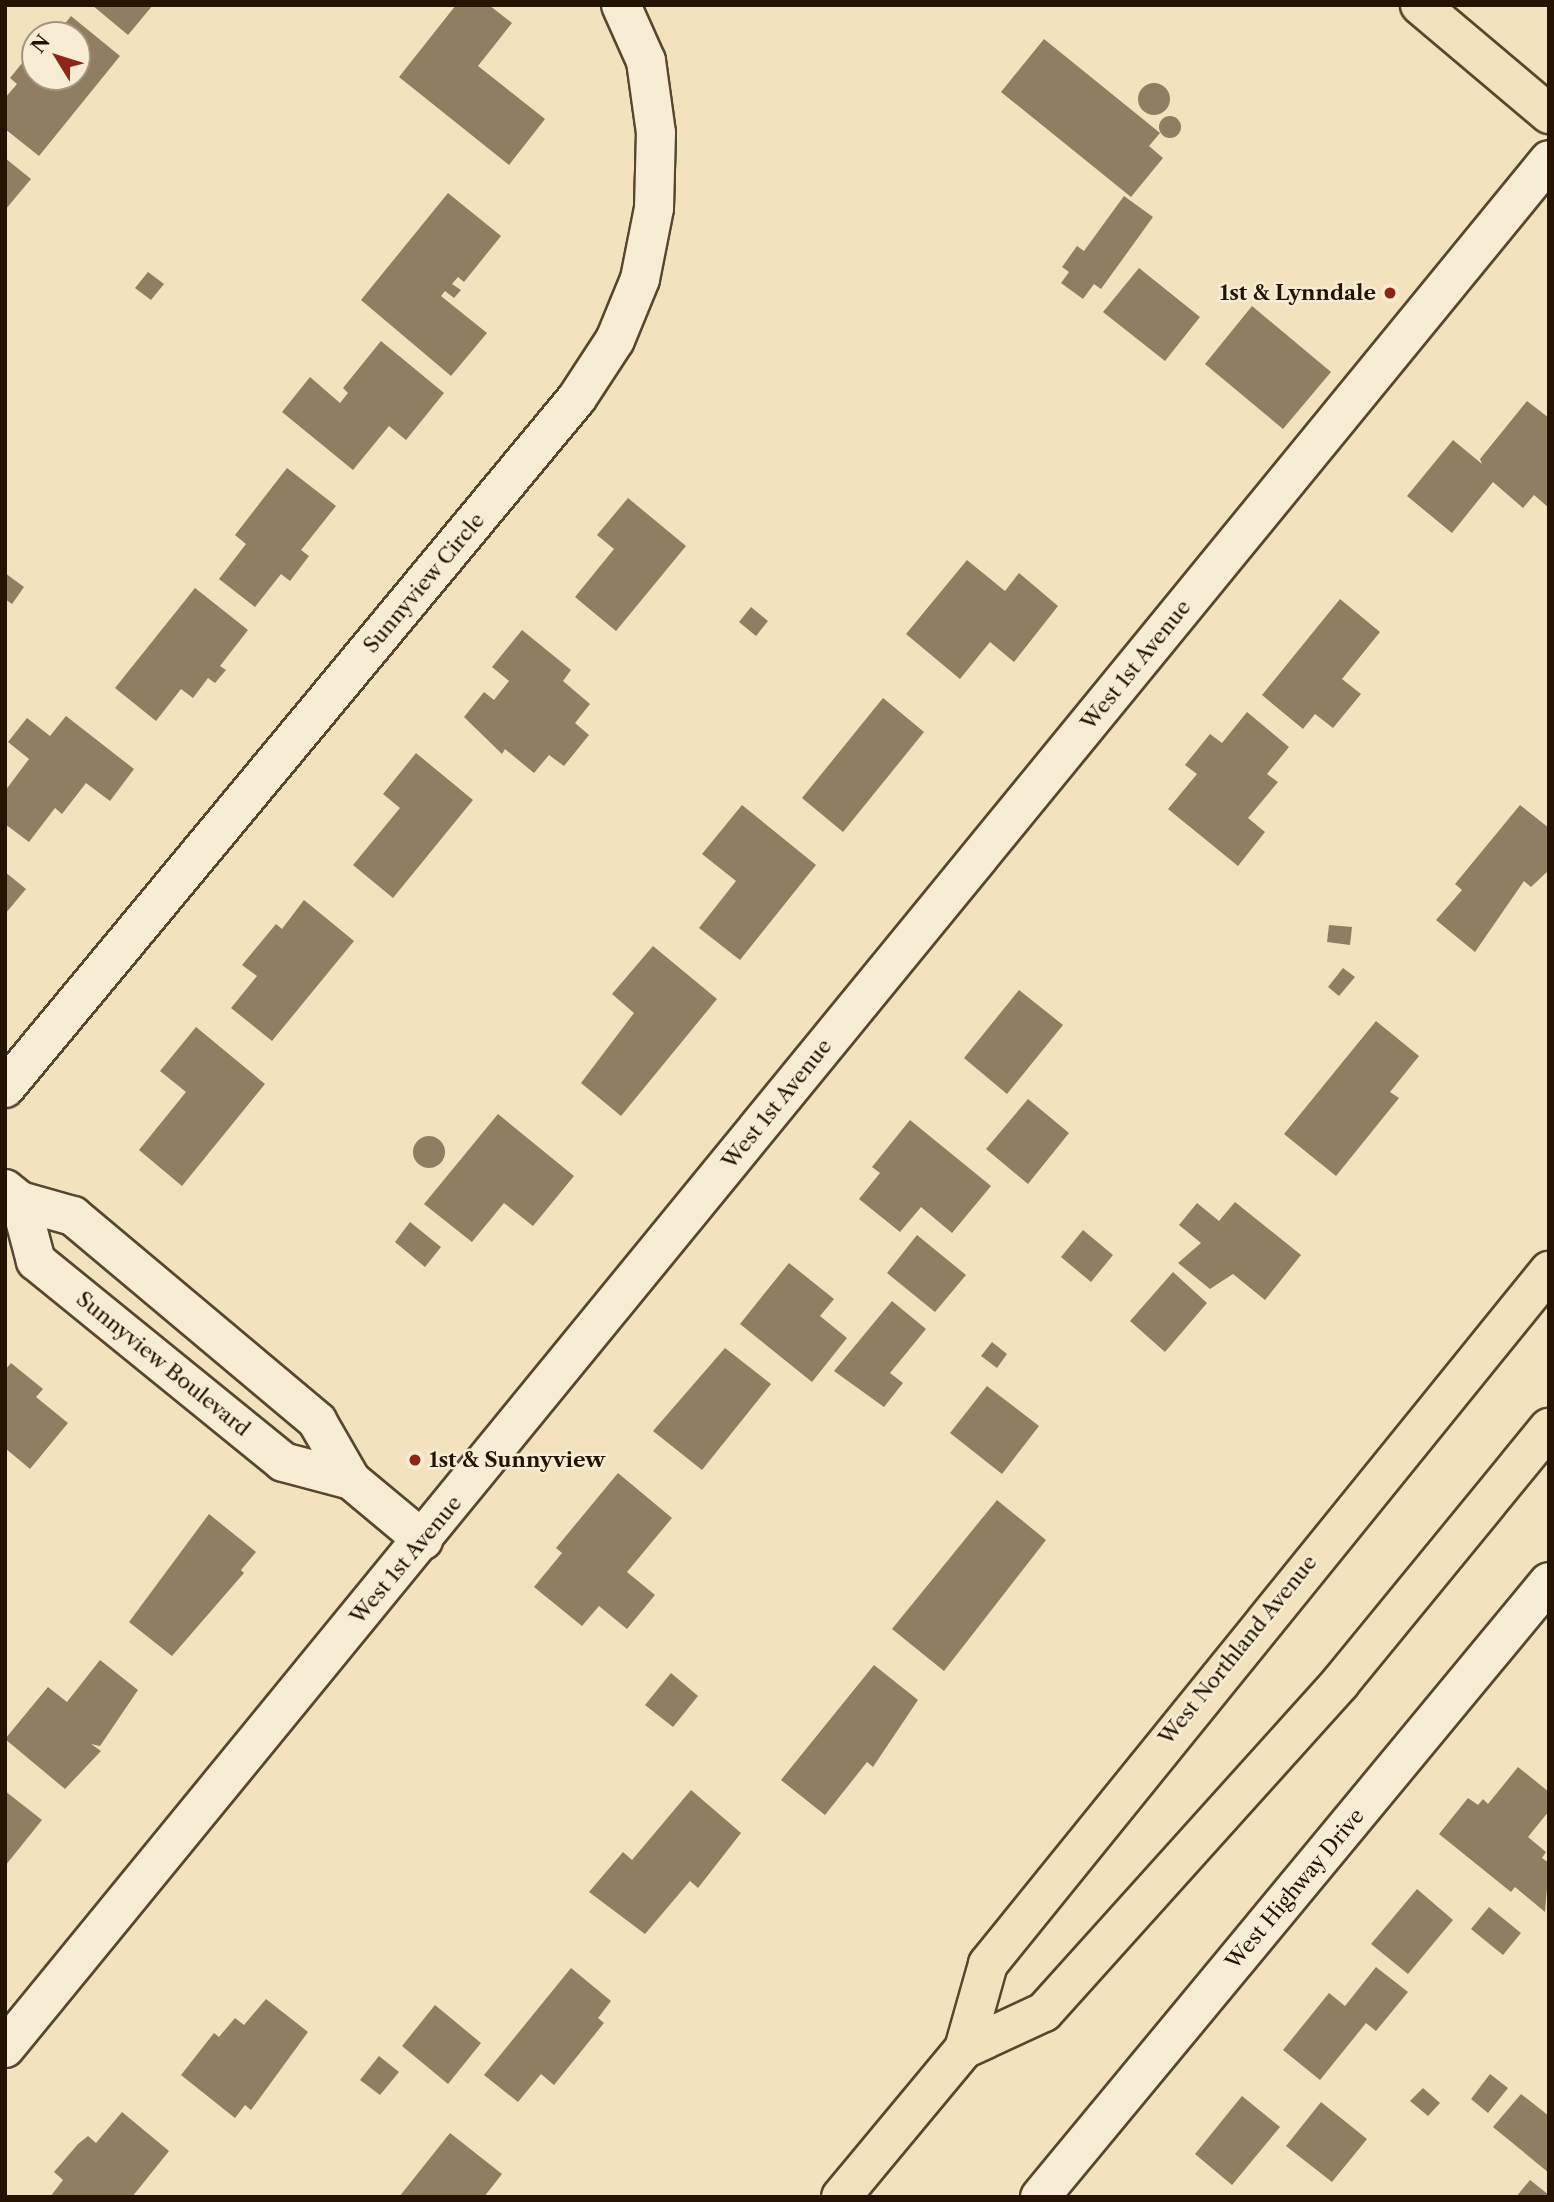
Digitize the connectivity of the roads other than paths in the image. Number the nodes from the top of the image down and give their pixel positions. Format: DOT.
graph roads {
  1 [pos="621,5"];
  2 [pos="1420,5"];
  3 [pos="1549,114"];
  4 [pos="1549,160"];
  5 [pos="5,1088"];
  6 [pos="12,1195"];
  7 [pos="1549,1271"];
  8 [pos="1549,1428"];
  9 [pos="351,1480"];
  10 [pos="423,1540"];
  11 [pos="1549,1582"];
  12 [pos="5,2048"];
  13 [pos="964,2049"];
  14 [pos="841,2197"];
  15 [pos="1040,2197"];
  1 -- 5 [label="street, Sunnyview Circle"];
  2 -- 3 [label="main road"];
  4 -- 10 [label="street, West 1st Avenue"];
  6 -- 9 [label="street, Sunnyview Boulevard"];
  6 -- 9 [label="street, Sunnyview Boulevard"];
  7 -- 13 [label="main road, West Northland Avenue"];
  8 -- 13 [label="main road, West Northland Avenue"];
  9 -- 10 [label="street, Sunnyview Boulevard"];
  10 -- 12 [label="street, West 1st Avenue"];
  11 -- 15 [label="street, West Highway Drive"];
  13 -- 14 [label="main road, West Northland Avenue"];
}
